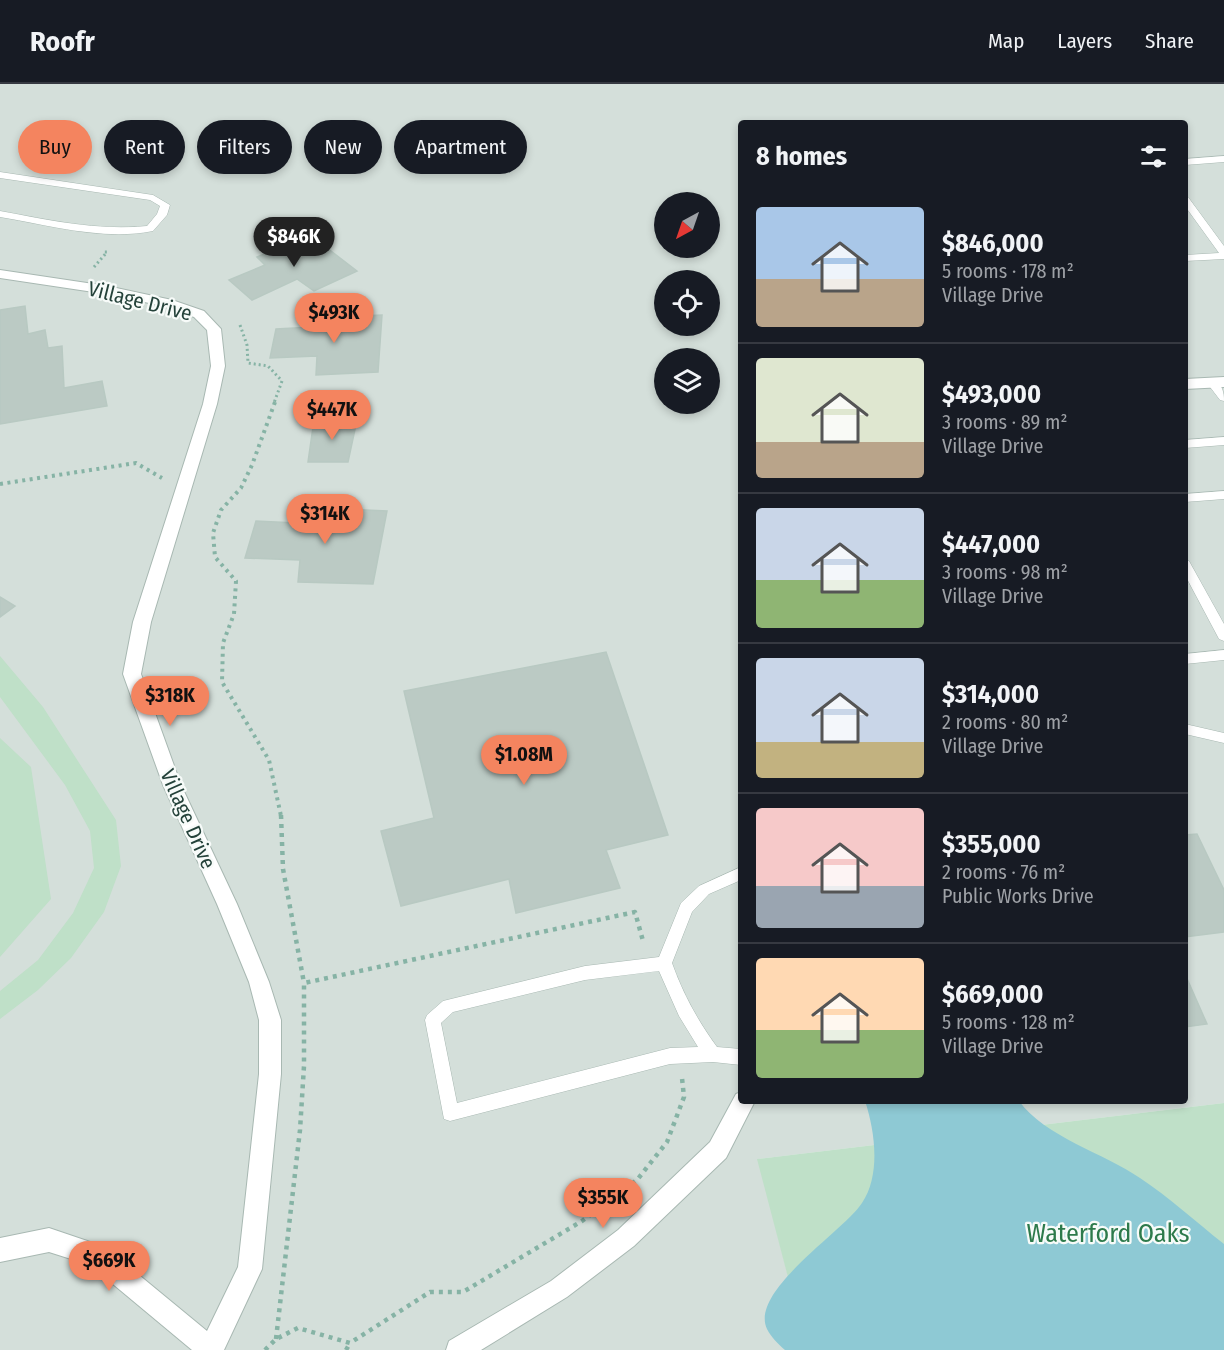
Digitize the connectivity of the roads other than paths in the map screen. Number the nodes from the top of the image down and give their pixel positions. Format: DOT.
graph roads {
  1 [pos="1224,159"];
  2 [pos="1188,162"];
  3 [pos="0,175"];
  4 [pos="1188,203"];
  5 [pos="0,214"];
  6 [pos="1224,254"];
  7 [pos="1188,258"];
  8 [pos="0,274"];
  9 [pos="1218,382"];
  10 [pos="1188,384"];
  11 [pos="1224,398"];
  12 [pos="1224,441"];
  13 [pos="1188,444"];
  14 [pos="1224,495"];
  15 [pos="1188,498"];
  16 [pos="1188,570"];
  17 [pos="1224,636"];
  18 [pos="1224,655"];
  19 [pos="1188,659"];
  20 [pos="1188,730"];
  21 [pos="1224,738"];
  22 [pos="738,874"];
  23 [pos="664,963"];
  24 [pos="713,1054"];
  25 [pos="738,1057"];
  26 [pos="742,1104"];
  27 [pos="0,1250"];
  28 [pos="211,1350"];
  29 [pos="458,1350"];
  1 -- 2 [label="lane"];
  3 -- 5 [label="lane"];
  4 -- 6 [label="lane"];
  6 -- 7 [label="lane"];
  8 -- 28 [label="street, Village Drive"];
  9 -- 10 [label="street"];
  9 -- 11 [label="lane"];
  12 -- 13 [label="lane"];
  14 -- 15 [label="lane"];
  16 -- 17 [label="lane"];
  18 -- 19 [label="lane"];
  20 -- 21 [label="lane"];
  22 -- 23 [label="lane"];
  23 -- 24 [label="lane"];
  23 -- 24 [label="lane"];
  24 -- 25 [label="lane"];
  26 -- 29 [label="street"];
  27 -- 28 [label="street, Village Drive"];
}
